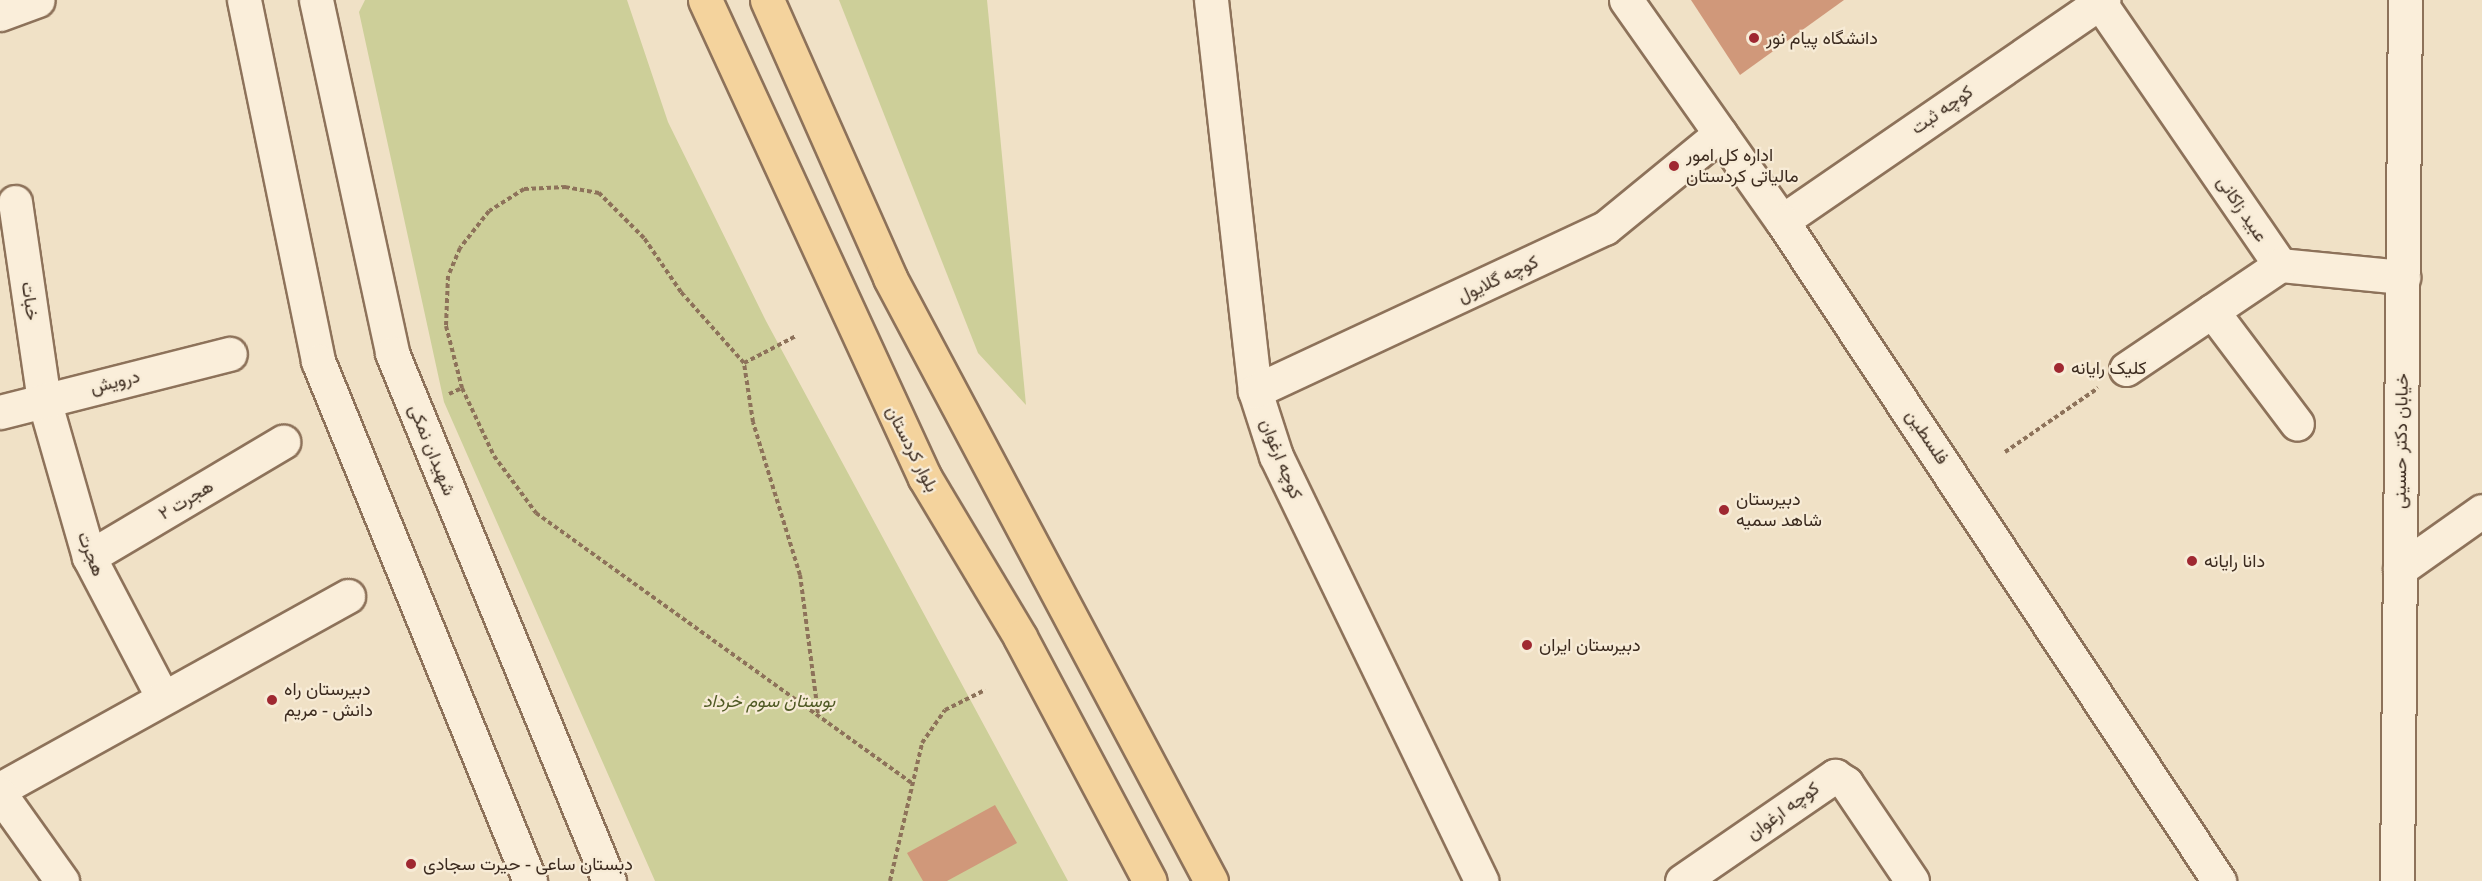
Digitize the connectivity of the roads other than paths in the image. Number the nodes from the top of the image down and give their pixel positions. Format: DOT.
graph roads {
  1 [pos="38,0"];
  2 [pos="244,0"];
  3 [pos="316,0"];
  4 [pos="705,0"];
  5 [pos="767,0"];
  6 [pos="1211,0"];
  7 [pos="1626,0"];
  8 [pos="2406,0"];
  9 [pos="2100,1"];
  10 [pos="0,14"];
  11 [pos="1720,134"];
  12 [pos="15,202"];
  13 [pos="1782,221"];
  14 [pos="2280,265"];
  15 [pos="2403,277"];
  16 [pos="2212,311"];
  17 [pos="230,354"];
  18 [pos="2126,369"];
  19 [pos="1255,391"];
  20 [pos="44,400"];
  21 [pos="0,412"];
  22 [pos="2297,424"];
  23 [pos="283,442"];
  24 [pos="2482,511"];
  25 [pos="89,557"];
  26 [pos="2400,569"];
  27 [pos="348,596"];
  28 [pos="163,698"];
  29 [pos="0,789"];
  30 [pos="0,794"];
  31 [pos="62,881"];
  32 [pos="530,881"];
  33 [pos="609,881"];
  34 [pos="1150,881"];
  35 [pos="1211,881"];
  36 [pos="1481,881"];
  37 [pos="1682,881"];
  38 [pos="1912,881"];
  39 [pos="2219,881"];
  40 [pos="2397,881"];
  1 -- 10 [label="street"];
  2 -- 32 [label="street"];
  3 -- 33 [label="street, شهیدان نمکی"];
  4 -- 34 [label="main road, بلوار کردستان"];
  5 -- 35 [label="main road"];
  6 -- 19 [label="street, کوچه ارغوان"];
  7 -- 11 [label="street, فلسطین"];
  8 -- 15 [label="street, خیابان دکتر حسینی"];
  9 -- 13 [label="street, کوچه ثبت"];
  9 -- 14 [label="street, عبید زاکانی"];
  11 -- 13 [label="street, فلسطین"];
  11 -- 19 [label="street, کوچه گلایول"];
  12 -- 20 [label="street, خبات"];
  13 -- 39 [label="street, فلسطین"];
  14 -- 15 [label="street"];
  14 -- 16 [label="street"];
  15 -- 26 [label="street, خیابان دکتر حسینی"];
  16 -- 18 [label="street"];
  16 -- 22 [label="street"];
  17 -- 20 [label="street, درویش"];
  19 -- 36 [label="street, کوچه ارغوان"];
  20 -- 21 [label="street, درویش"];
  20 -- 25 [label="street, هجرت"];
  23 -- 25 [label="street, هجرت ۲"];
  24 -- 26 [label="street"];
  25 -- 28 [label="street, هجرت"];
  26 -- 40 [label="street, خیابان دکتر حسینی"];
  27 -- 28 [label="street"];
  28 -- 29 [label="street"];
  30 -- 31 [label="street"];
  37 -- 38 [label="street, کوچه ارغوان"];
}
